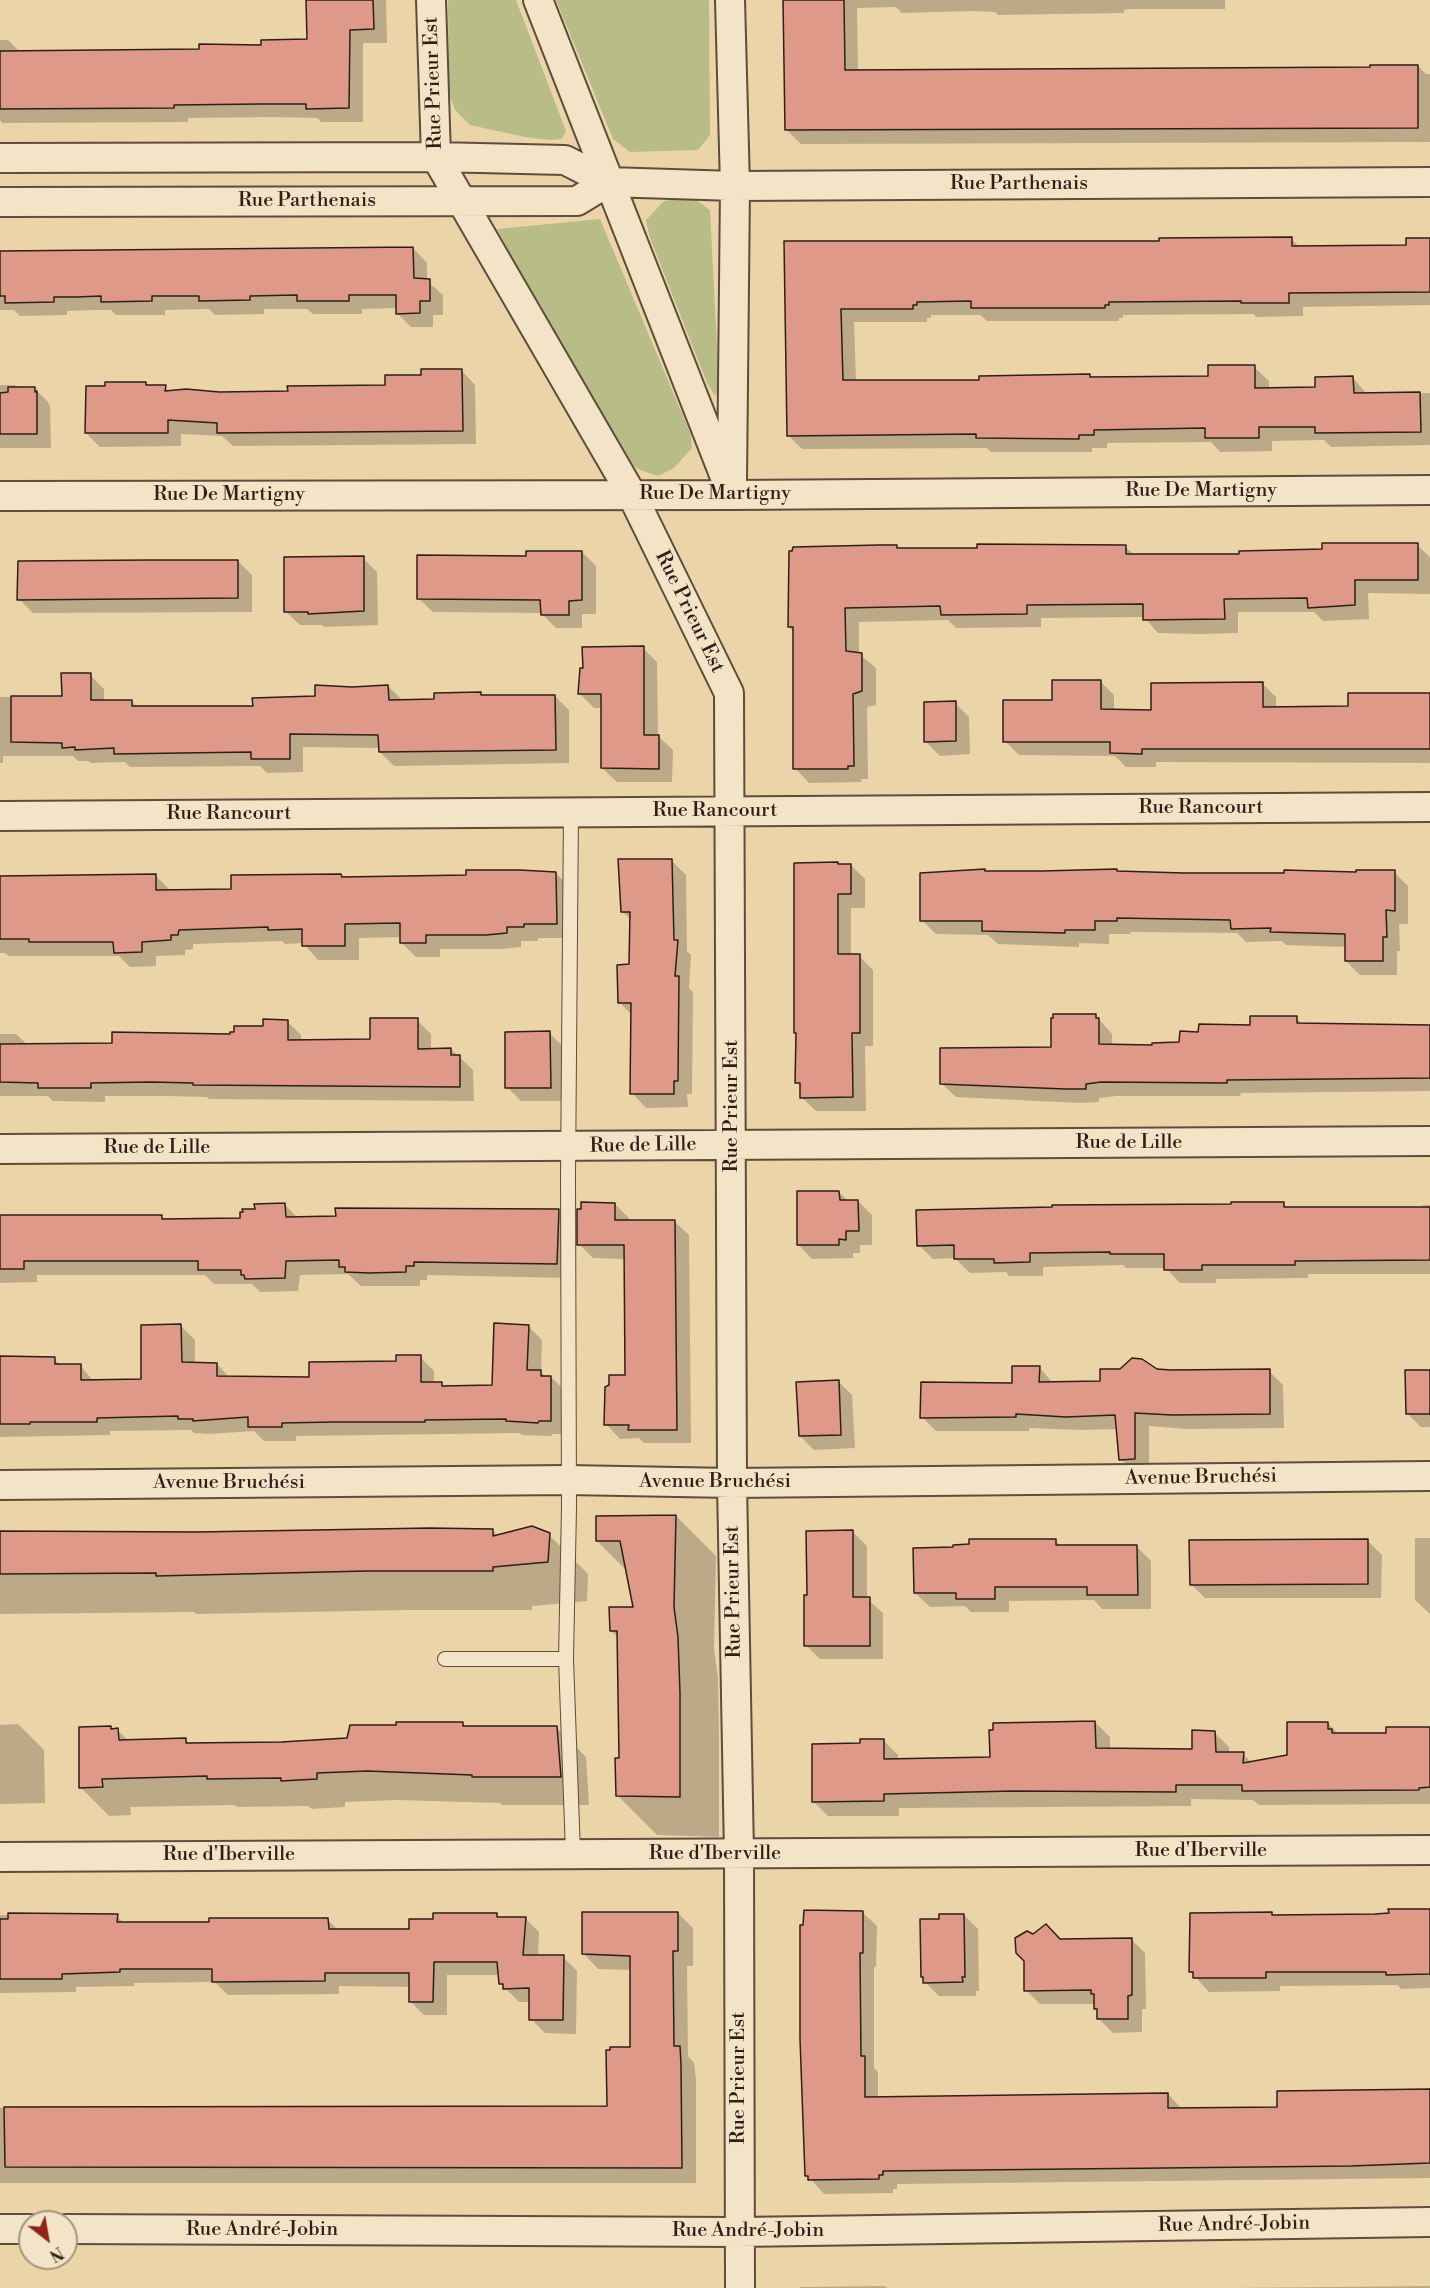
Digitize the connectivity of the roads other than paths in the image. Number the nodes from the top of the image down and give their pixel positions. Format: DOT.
graph roads {
  1 [pos="431,0"];
  2 [pos="537,0"];
  3 [pos="730,0"];
  4 [pos="0,158"];
  5 [pos="436,158"];
  6 [pos="608,182"];
  7 [pos="1430,182"];
  8 [pos="735,186"];
  9 [pos="462,200"];
  10 [pos="0,202"];
  11 [pos="1430,489"];
  12 [pos="632,495"];
  13 [pos="732,495"];
  14 [pos="0,496"];
  15 [pos="1430,807"];
  16 [pos="571,811"];
  17 [pos="731,811"];
  18 [pos="0,816"];
  19 [pos="1430,1141"];
  20 [pos="732,1145"];
  21 [pos="568,1147"];
  22 [pos="0,1149"];
  23 [pos="1430,1476"];
  24 [pos="568,1480"];
  25 [pos="732,1483"];
  26 [pos="0,1485"];
  27 [pos="445,1659"];
  28 [pos="566,1659"];
  29 [pos="1430,1850"];
  30 [pos="573,1853"];
  31 [pos="739,1854"];
  32 [pos="0,1857"];
  33 [pos="1430,2222"];
  34 [pos="0,2229"];
  35 [pos="18,2229"];
  36 [pos="78,2229"];
  37 [pos="739,2232"];
  38 [pos="740,2288"];
  1 -- 5 [label="street, Rue Prieur Est"];
  2 -- 6 [label="street"];
  3 -- 8 [label="street"];
  4 -- 5 [label="street, Rue Parthenais"];
  5 -- 6 [label="street, Rue Parthenais"];
  5 -- 9 [label="street, Rue Prieur Est"];
  6 -- 8 [label="street, Rue Parthenais"];
  6 -- 9 [label="street, Rue Parthenais"];
  6 -- 13 [label="street"];
  7 -- 8 [label="street, Rue Parthenais"];
  8 -- 13 [label="street"];
  9 -- 10 [label="street, Rue Parthenais"];
  9 -- 12 [label="street, Rue Prieur Est"];
  11 -- 13 [label="street, Rue De Martigny"];
  12 -- 13 [label="street, Rue De Martigny"];
  12 -- 14 [label="street, Rue De Martigny"];
  12 -- 17 [label="street, Rue Prieur Est"];
  15 -- 17 [label="street, Rue Rancourt"];
  16 -- 17 [label="street, Rue Rancourt"];
  16 -- 18 [label="street, Rue Rancourt"];
  16 -- 21 [label="lane"];
  17 -- 20 [label="street, Rue Prieur Est"];
  19 -- 20 [label="street, Rue de Lille"];
  20 -- 21 [label="street, Rue de Lille"];
  20 -- 25 [label="street, Rue Prieur Est"];
  21 -- 22 [label="street, Rue de Lille"];
  21 -- 24 [label="lane"];
  23 -- 25 [label="street, Avenue Bruchési"];
  24 -- 25 [label="street, Avenue Bruchési"];
  24 -- 26 [label="street, Avenue Bruchési"];
  24 -- 28 [label="lane"];
  25 -- 31 [label="street, Rue Prieur Est"];
  27 -- 28 [label="lane"];
  28 -- 30 [label="lane"];
  29 -- 31 [label="street, Rue d'Iberville"];
  30 -- 31 [label="street, Rue d'Iberville"];
  30 -- 32 [label="street, Rue d'Iberville"];
  31 -- 37 [label="street, Rue Prieur Est"];
  33 -- 37 [label="street, Rue André-Jobin"];
  34 -- 35 [label="street"];
  36 -- 37 [label="street, Rue André-Jobin"];
  37 -- 38 [label="street, Rue Prieur Est"];
}
